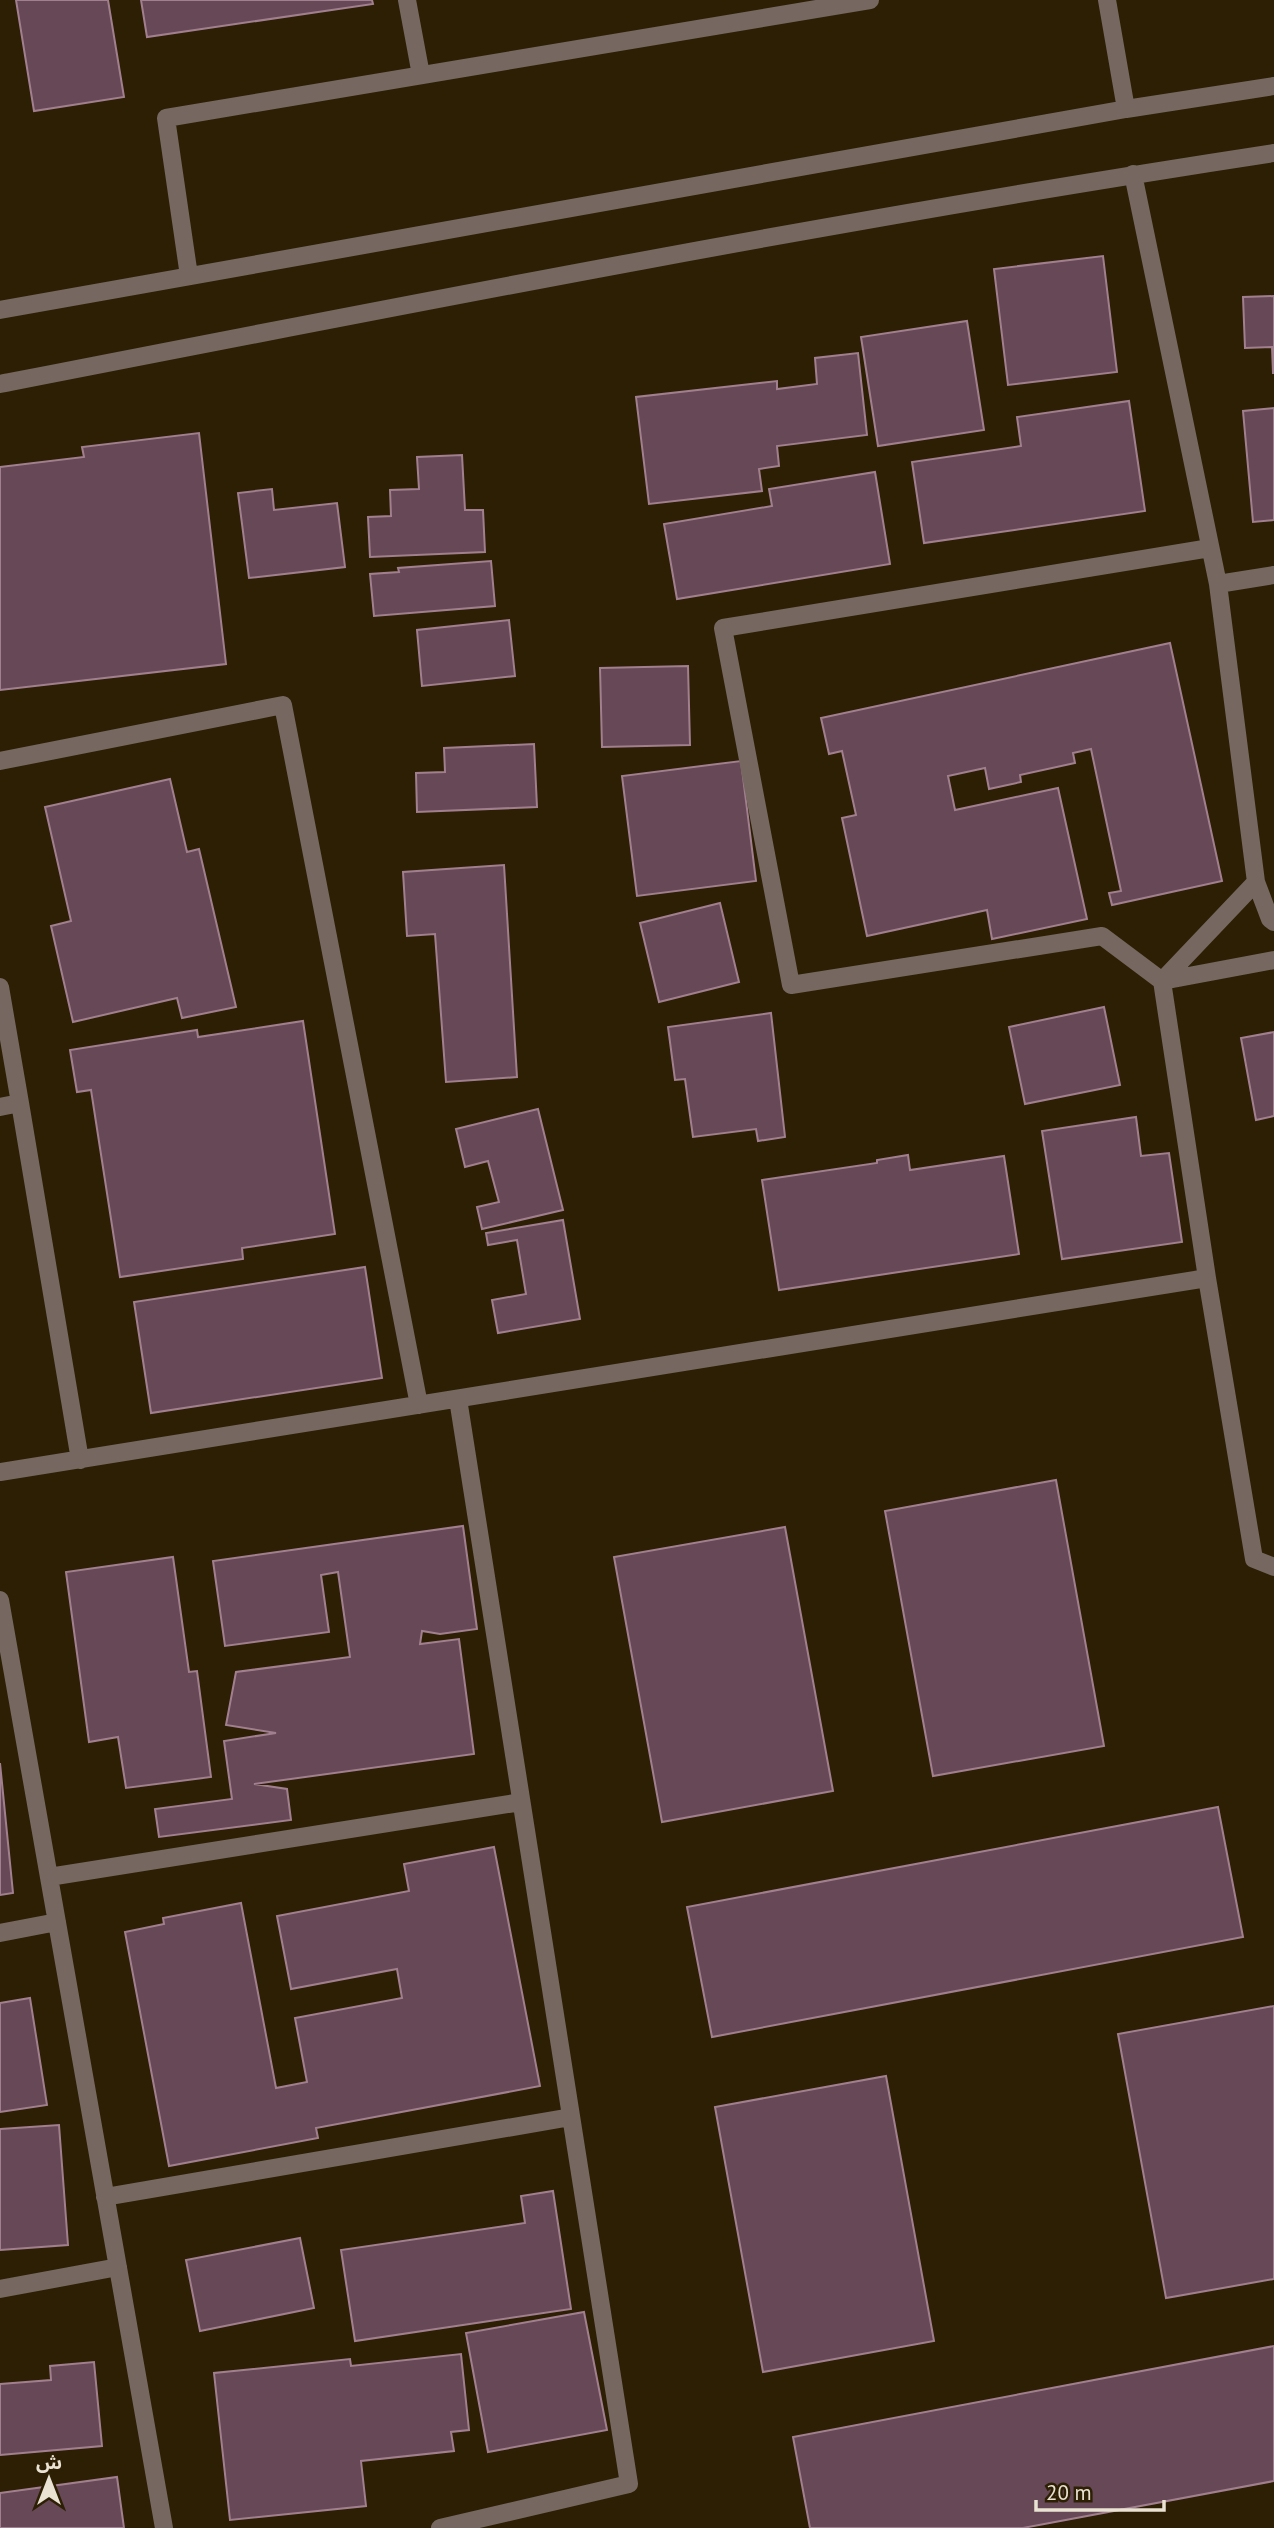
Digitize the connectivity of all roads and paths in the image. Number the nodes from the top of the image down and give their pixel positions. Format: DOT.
graph roads {
  1 [pos="407,0"];
  2 [pos="870,0"];
  3 [pos="1107,0"];
  4 [pos="421,75"];
  5 [pos="1274,86"];
  6 [pos="1126,109"];
  7 [pos="1274,153"];
  8 [pos="1133,174"];
  9 [pos="190,276"];
  10 [pos="0,310"];
  11 [pos="0,384"];
  12 [pos="1210,548"];
  13 [pos="1274,575"];
  14 [pos="1218,584"];
  15 [pos="0,761"];
  16 [pos="1256,882"];
  17 [pos="1274,922"];
  18 [pos="1274,960"];
  19 [pos="1162,981"];
  20 [pos="0,987"];
  21 [pos="20,1104"];
  22 [pos="0,1107"];
  23 [pos="1207,1279"];
  24 [pos="458,1399"];
  25 [pos="419,1405"];
  26 [pos="80,1460"];
  27 [pos="0,1472"];
  28 [pos="1274,1567"];
  29 [pos="0,1600"];
  30 [pos="521,1802"];
  31 [pos="49,1877"];
  32 [pos="57,1922"];
  33 [pos="0,1933"];
  34 [pos="571,2117"];
  35 [pos="105,2197"];
  36 [pos="118,2267"];
  37 [pos="0,2290"];
  38 [pos="164,2528"];
  39 [pos="440,2528"];
  1 -- 4 [label="street"];
  2 -- 4 [label="street"];
  3 -- 6 [label="street"];
  4 -- 9 [label="street"];
  5 -- 6 [label="street"];
  6 -- 9 [label="street"];
  7 -- 8 [label="street"];
  8 -- 11 [label="street"];
  8 -- 12 [label="street"];
  9 -- 10 [label="street"];
  12 -- 14 [label="street"];
  12 -- 19 [label="street"];
  13 -- 14 [label="street"];
  14 -- 16 [label="street"];
  15 -- 25 [label="street"];
  16 -- 17 [label="street"];
  16 -- 19 [label="street"];
  18 -- 19 [label="street"];
  19 -- 23 [label="street"];
  20 -- 21 [label="street"];
  21 -- 22 [label="street"];
  21 -- 26 [label="street"];
  23 -- 24 [label="street"];
  23 -- 28 [label="street"];
  24 -- 25 [label="street"];
  24 -- 30 [label="street"];
  25 -- 26 [label="street"];
  26 -- 27 [label="street"];
  29 -- 31 [label="street"];
  30 -- 31 [label="street"];
  30 -- 34 [label="street"];
  31 -- 32 [label="street"];
  32 -- 33 [label="street"];
  32 -- 35 [label="street"];
  34 -- 35 [label="street"];
  34 -- 39 [label="street"];
  35 -- 36 [label="street"];
  36 -- 37 [label="street"];
  36 -- 38 [label="street"];
}
